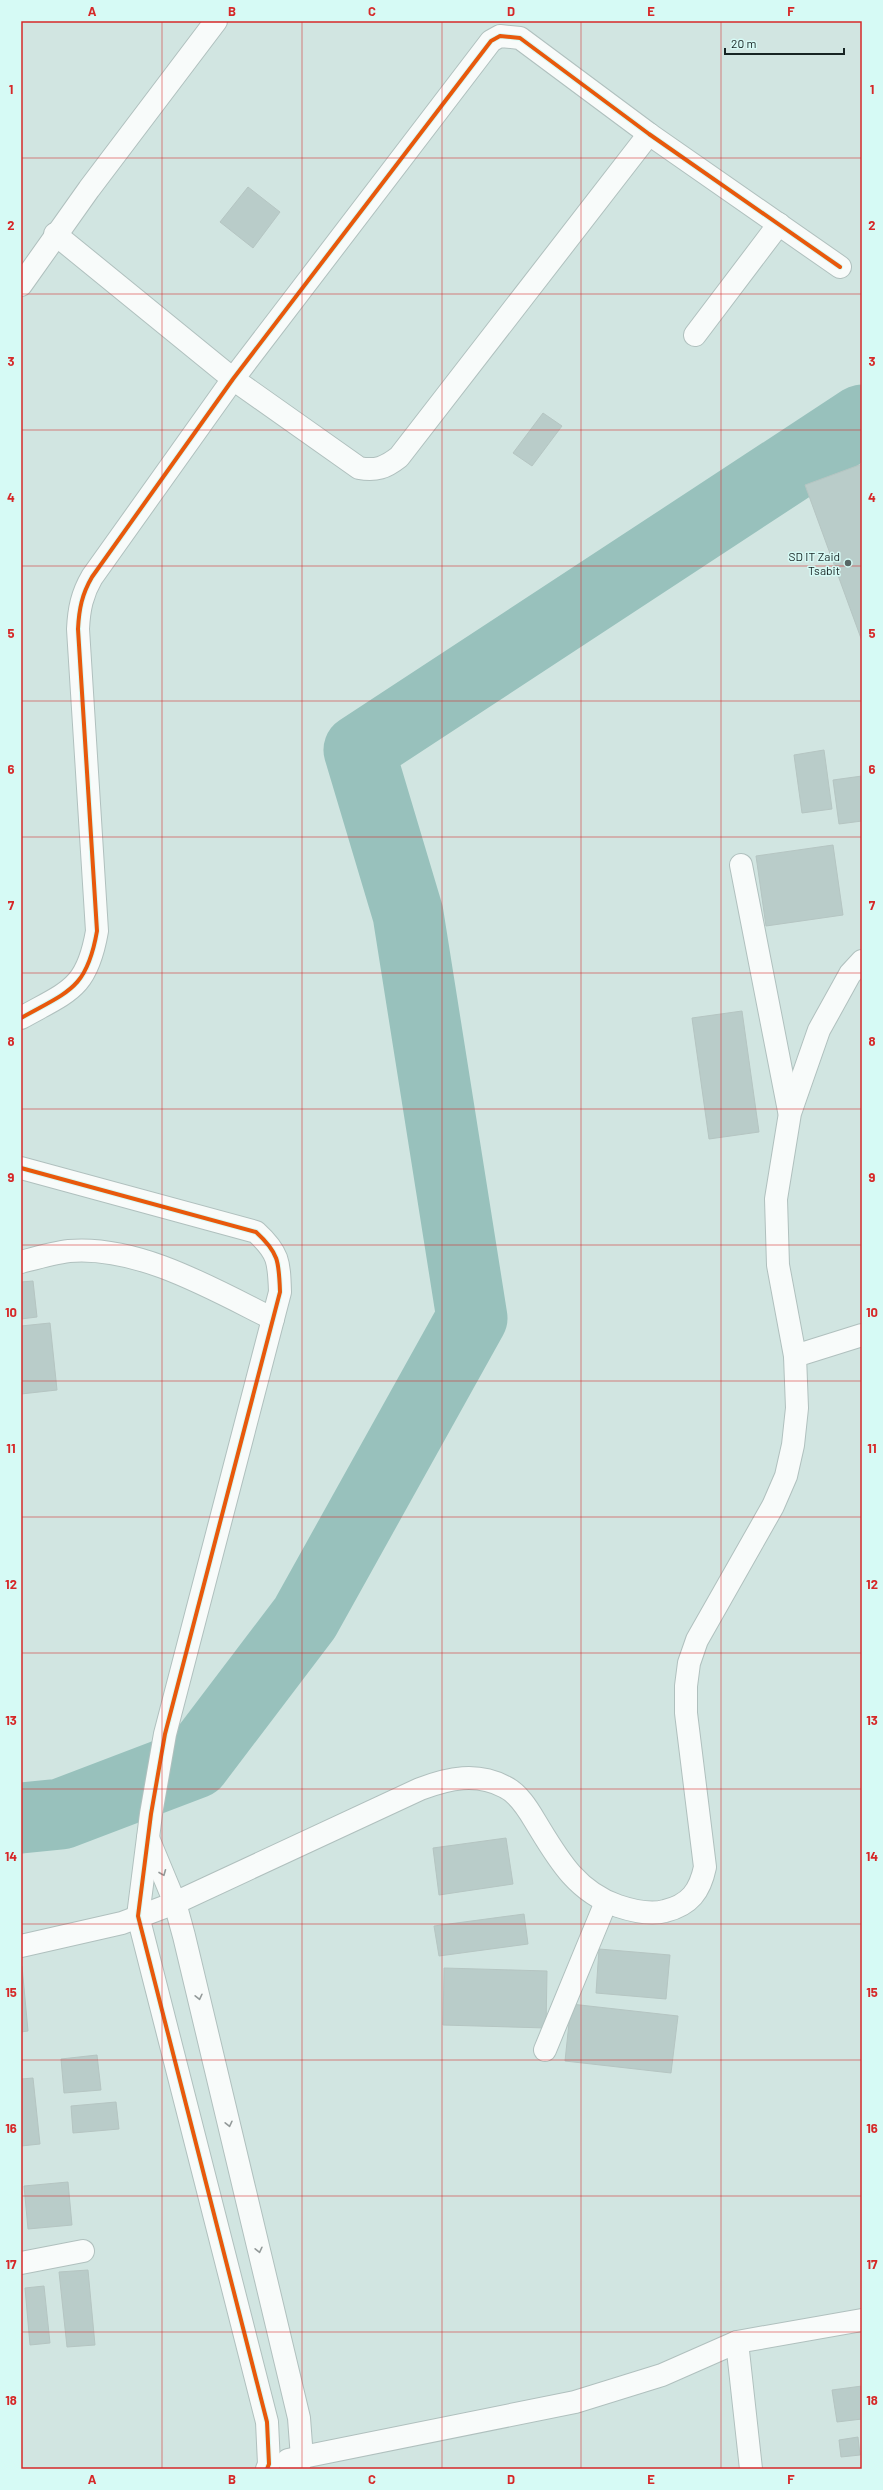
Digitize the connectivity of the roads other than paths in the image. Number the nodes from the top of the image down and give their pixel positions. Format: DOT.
graph roads {
  1 [pos="216,21"];
  2 [pos="649,134"];
  3 [pos="779,224"];
  4 [pos="55,234"];
  5 [pos="840,267"];
  6 [pos="21,285"];
  7 [pos="695,336"];
  8 [pos="233,378"];
  9 [pos="741,866"];
  10 [pos="862,960"];
  11 [pos="21,1018"];
  12 [pos="790,1113"];
  13 [pos="21,1168"];
  14 [pos="21,1262"];
  15 [pos="273,1318"];
  16 [pos="862,1335"];
  17 [pos="795,1356"];
  18 [pos="148,1837"];
  19 [pos="606,1902"];
  20 [pos="174,1903"];
  21 [pos="138,1916"];
  22 [pos="21,1946"];
  23 [pos="545,2050"];
  24 [pos="83,2251"];
  25 [pos="21,2263"];
  26 [pos="862,2320"];
  27 [pos="737,2342"];
  28 [pos="300,2463"];
  29 [pos="268,2466"];
  30 [pos="750,2469"];
  1 -- 4 [label="street"];
  2 -- 3 [label="street"];
  2 -- 8 [label="street"];
  2 -- 8 [label="street"];
  3 -- 5 [label="street"];
  3 -- 7 [label="street"];
  4 -- 6 [label="street"];
  4 -- 8 [label="street"];
  8 -- 11 [label="street"];
  9 -- 12 [label="street"];
  10 -- 12 [label="street"];
  12 -- 17 [label="street"];
  13 -- 15 [label="street"];
  14 -- 15 [label="street"];
  15 -- 18 [label="street"];
  16 -- 17 [label="street"];
  17 -- 19 [label="street"];
  18 -- 20 [label="street, one-way"];
  18 -- 21 [label="street"];
  19 -- 20 [label="street"];
  19 -- 23 [label="street"];
  20 -- 21 [label="street"];
  20 -- 28 [label="street, one-way"];
  21 -- 22 [label="street"];
  21 -- 29 [label="street"];
  24 -- 25 [label="street"];
  26 -- 27 [label="street"];
  27 -- 28 [label="street"];
  27 -- 30 [label="street"];
  28 -- 29 [label="street"];
}
